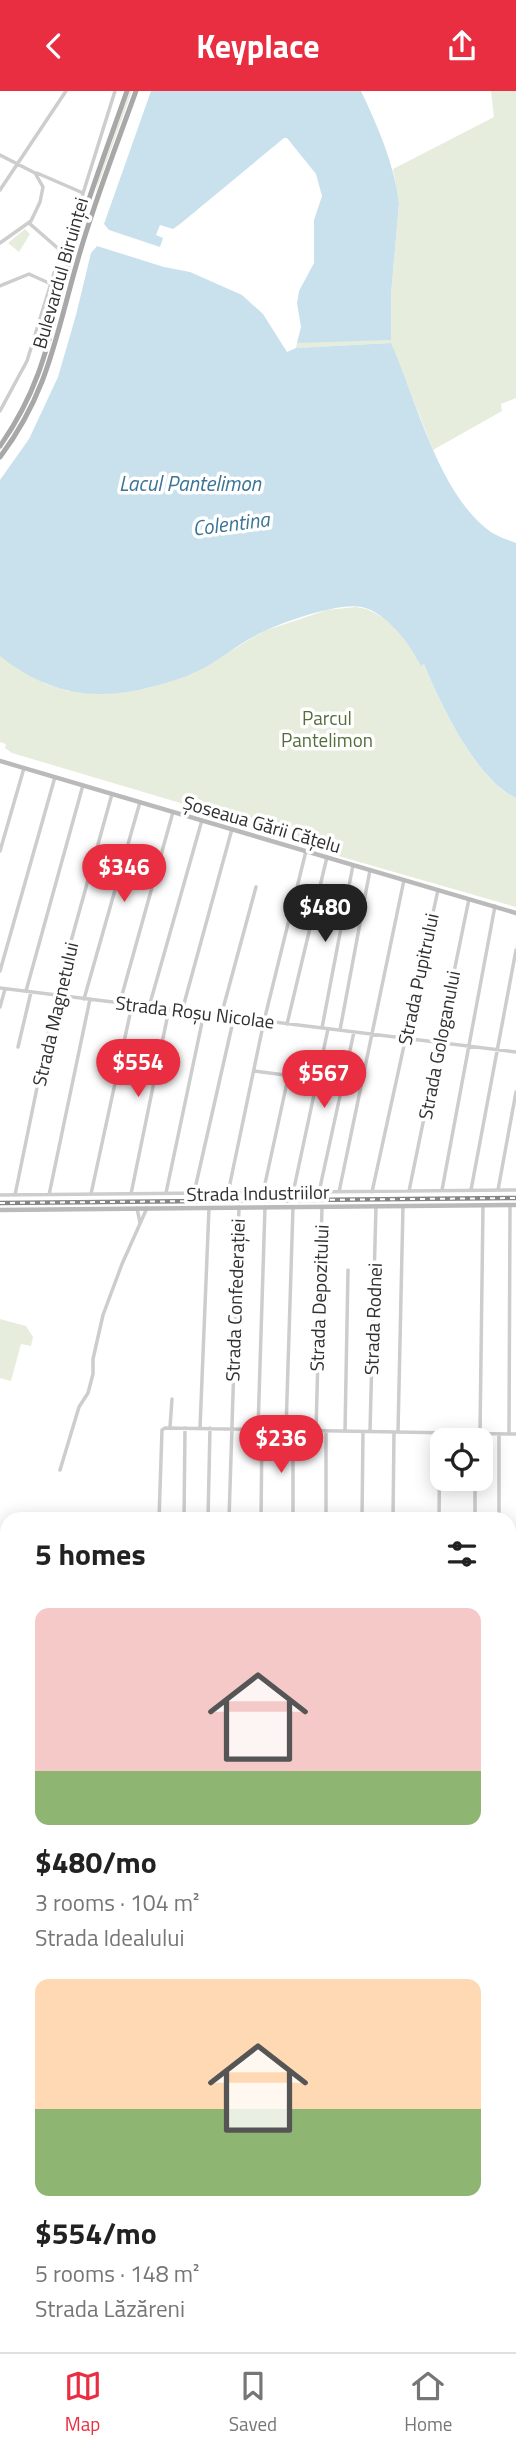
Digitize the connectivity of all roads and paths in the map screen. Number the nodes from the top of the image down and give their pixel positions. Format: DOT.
graph roads {
  1 [pos="66,91"];
  2 [pos="115,91"];
  3 [pos="127,91"];
  4 [pos="136,91"];
  5 [pos="0,155"];
  6 [pos="18,162"];
  7 [pos="35,173"];
  8 [pos="0,178"];
  9 [pos="6,181"];
  10 [pos="0,190"];
  11 [pos="83,193"];
  12 [pos="86,206"];
  13 [pos="29,223"];
  14 [pos="87,231"];
  15 [pos="0,243"];
  16 [pos="61,251"];
  17 [pos="51,284"];
  18 [pos="0,286"];
  19 [pos="0,411"];
  20 [pos="3,446"];
  21 [pos="0,457"];
  22 [pos="0,761"];
  23 [pos="24,768"];
  24 [pos="55,777"];
  25 [pos="83,785"];
  26 [pos="112,794"];
  27 [pos="141,802"];
  28 [pos="173,812"];
  29 [pos="202,820"];
  30 [pos="232,829"];
  31 [pos="0,851"];
  32 [pos="306,851"];
  33 [pos="327,857"];
  34 [pos="353,865"];
  35 [pos="370,870"];
  36 [pos="404,880"];
  37 [pos="256,887"];
  38 [pos="438,890"];
  39 [pos="469,899"];
  40 [pos="495,907"];
  41 [pos="516,912"];
  42 [pos="516,950"];
  43 [pos="0,971"];
  44 [pos="2,988"];
  45 [pos="29,992"];
  46 [pos="57,995"];
  47 [pos="84,999"];
  48 [pos="90,999"];
  49 [pos="119,1003"];
  50 [pos="132,1005"];
  51 [pos="0,1007"];
  52 [pos="149,1007"];
  53 [pos="169,1009"];
  54 [pos="182,1011"];
  55 [pos="204,1013"];
  56 [pos="221,1016"];
  57 [pos="234,1017"];
  58 [pos="264,1021"];
  59 [pos="287,1024"];
  60 [pos="322,1028"];
  61 [pos="328,1029"];
  62 [pos="340,1030"];
  63 [pos="354,1032"];
  64 [pos="372,1034"];
  65 [pos="405,1038"];
  66 [pos="440,1043"];
  67 [pos="469,1046"];
  68 [pos="18,1047"];
  69 [pos="497,1050"];
  70 [pos="516,1052"];
  71 [pos="254,1071"];
  72 [pos="516,1091"];
  73 [pos="498,1190"];
  74 [pos="516,1190"];
  75 [pos="409,1191"];
  76 [pos="442,1191"];
  77 [pos="471,1191"];
  78 [pos="319,1192"];
  79 [pos="339,1192"];
  80 [pos="372,1192"];
  81 [pos="166,1193"];
  82 [pos="194,1193"];
  83 [pos="228,1193"];
  84 [pos="263,1193"];
  85 [pos="293,1193"];
  86 [pos="91,1194"];
  87 [pos="131,1194"];
  88 [pos="0,1195"];
  89 [pos="15,1195"];
  90 [pos="49,1195"];
  91 [pos="483,1205"];
  92 [pos="513,1205"];
  93 [pos="322,1206"];
  94 [pos="376,1206"];
  95 [pos="403,1206"];
  96 [pos="209,1207"];
  97 [pos="239,1207"];
  98 [pos="265,1207"];
  99 [pos="293,1207"];
  100 [pos="137,1208"];
  101 [pos="147,1208"];
  102 [pos="0,1210"];
  103 [pos="140,1223"];
  104 [pos="348,1271"];
  105 [pos="172,1399"];
  106 [pos="167,1428"];
  107 [pos="185,1428"];
  108 [pos="200,1428"];
  109 [pos="210,1428"];
  110 [pos="230,1428"];
  111 [pos="478,1428"];
  112 [pos="260,1429"];
  113 [pos="286,1430"];
  114 [pos="293,1430"];
  115 [pos="316,1431"];
  116 [pos="326,1431"];
  117 [pos="345,1431"];
  118 [pos="363,1432"];
  119 [pos="370,1432"];
  120 [pos="396,1432"];
  121 [pos="430,1433"];
  122 [pos="493,1434"];
  123 [pos="499,1434"];
  124 [pos="509,1434"];
  125 [pos="516,1434"];
  126 [pos="60,1470"];
  127 [pos="439,1491"];
  128 [pos="475,1491"];
  129 [pos="159,1512"];
  130 [pos="184,1512"];
  131 [pos="208,1512"];
  132 [pos="229,1512"];
  133 [pos="261,1512"];
  134 [pos="293,1512"];
  135 [pos="326,1512"];
  136 [pos="362,1512"];
  137 [pos="393,1512"];
  138 [pos="439,1512"];
  139 [pos="475,1512"];
  140 [pos="499,1512"];
  141 [pos="516,2027"];
  142 [pos="516,2033"];
  1 -- 6 [label="street"];
  2 -- 11 [label="street, Bulevardul Biruinței"];
  3 -- 12 [label="main road, Bulevardul Biruinței"];
  4 -- 14 [label="main road, Bulevardul Biruinței"];
  5 -- 6 [label="street"];
  6 -- 7 [label="street"];
  6 -- 9 [label="street"];
  7 -- 11 [label="street"];
  7 -- 13 [label="street"];
  8 -- 9 [label="street"];
  9 -- 10 [label="street"];
  11 -- 16 [label="street, Bulevardul Biruinței"];
  12 -- 14 [label="main road"];
  12 -- 20 [label="main road, Bulevardul Biruinței"];
  13 -- 15 [label="street"];
  13 -- 16 [label="street"];
  14 -- 20 [label="main road, Bulevardul Biruinței"];
  16 -- 17 [label="street, Bulevardul Biruinței"];
  17 -- 18 [label="street"];
  17 -- 19 [label="street, Bulevardul Biruinței"];
  20 -- 21 [label="main road, Bulevardul Biruinței"];
  22 -- 23 [label="main road, Șoseaua Gării Cățelu"];
  23 -- 24 [label="main road, Șoseaua Gării Cățelu"];
  23 -- 31 [label="street"];
  24 -- 25 [label="main road, Șoseaua Gării Cățelu"];
  24 -- 43 [label="street"];
  25 -- 26 [label="main road, Șoseaua Gării Cățelu"];
  25 -- 45 [label="street"];
  26 -- 27 [label="main road, Șoseaua Gării Cățelu"];
  26 -- 46 [label="street, Strada Magnetului"];
  27 -- 28 [label="main road, Șoseaua Gării Cățelu"];
  27 -- 47 [label="street"];
  28 -- 29 [label="main road, Șoseaua Gării Cățelu"];
  28 -- 49 [label="street"];
  29 -- 30 [label="main road, Șoseaua Gării Cățelu"];
  29 -- 52 [label="street"];
  30 -- 32 [label="main road, Șoseaua Gării Cățelu"];
  30 -- 54 [label="street"];
  32 -- 33 [label="main road, Șoseaua Gării Cățelu"];
  32 -- 58 [label="street"];
  33 -- 34 [label="main road, Șoseaua Gării Cățelu"];
  33 -- 59 [label="street"];
  34 -- 35 [label="main road, Șoseaua Gării Cățelu"];
  34 -- 60 [label="street"];
  35 -- 36 [label="main road, Șoseaua Gării Cățelu"];
  35 -- 62 [label="street"];
  36 -- 38 [label="main road, Șoseaua Gării Cățelu"];
  36 -- 64 [label="street"];
  37 -- 56 [label="street"];
  38 -- 39 [label="main road, Șoseaua Gării Cățelu"];
  38 -- 65 [label="street, Strada Pupitrului"];
  39 -- 40 [label="main road, Șoseaua Gării Cățelu"];
  39 -- 66 [label="street, Strada Gologanului"];
  40 -- 41 [label="main road, Șoseaua Gării Cățelu"];
  40 -- 67 [label="street"];
  42 -- 69 [label="street"];
  44 -- 45 [label="street, Strada Roșu Nicolae"];
  44 -- 51 [label="street"];
  45 -- 46 [label="street, Strada Roșu Nicolae"];
  45 -- 68 [label="street"];
  46 -- 47 [label="street, Strada Roșu Nicolae"];
  46 -- 89 [label="street, Strada Magnetului"];
  47 -- 48 [label="street, Strada Roșu Nicolae"];
  48 -- 49 [label="street, Strada Roșu Nicolae"];
  48 -- 90 [label="street"];
  49 -- 50 [label="street, Strada Roșu Nicolae"];
  50 -- 52 [label="street, Strada Roșu Nicolae"];
  50 -- 86 [label="street"];
  52 -- 53 [label="street, Strada Roșu Nicolae"];
  53 -- 54 [label="street, Strada Roșu Nicolae"];
  53 -- 87 [label="street"];
  54 -- 55 [label="street, Strada Roșu Nicolae"];
  55 -- 56 [label="street, Strada Roșu Nicolae"];
  55 -- 81 [label="street"];
  56 -- 57 [label="street, Strada Roșu Nicolae"];
  57 -- 58 [label="street, Strada Roșu Nicolae"];
  57 -- 82 [label="street"];
  58 -- 59 [label="street, Strada Roșu Nicolae"];
  58 -- 71 [label="street"];
  59 -- 60 [label="street, Strada Roșu Nicolae"];
  60 -- 61 [label="street, Strada Roșu Nicolae"];
  61 -- 62 [label="street, Strada Roșu Nicolae"];
  61 -- 85 [label="street"];
  62 -- 63 [label="street, Strada Roșu Nicolae"];
  63 -- 64 [label="street, Strada Roșu Nicolae"];
  63 -- 78 [label="street"];
  64 -- 65 [label="street, Strada Roșu Nicolae"];
  64 -- 79 [label="street"];
  65 -- 66 [label="street, Strada Roșu Nicolae"];
  65 -- 80 [label="street, Strada Pupitrului"];
  66 -- 67 [label="street, Strada Roșu Nicolae"];
  66 -- 75 [label="street, Strada Gologanului"];
  67 -- 69 [label="street, Strada Roșu Nicolae"];
  67 -- 76 [label="street"];
  69 -- 70 [label="street, Strada Roșu Nicolae"];
  69 -- 77 [label="street"];
  71 -- 83 [label="street"];
  71 -- 84 [label="street"];
  72 -- 73 [label="street"];
  73 -- 74 [label="street"];
  73 -- 77 [label="street"];
  75 -- 76 [label="street"];
  75 -- 80 [label="street"];
  76 -- 77 [label="street"];
  78 -- 79 [label="street"];
  78 -- 85 [label="street"];
  79 -- 80 [label="street"];
  81 -- 82 [label="street"];
  81 -- 87 [label="street"];
  82 -- 83 [label="street"];
  83 -- 84 [label="street"];
  84 -- 85 [label="street"];
  86 -- 87 [label="street"];
  86 -- 90 [label="street"];
  88 -- 89 [label="street"];
  89 -- 90 [label="street"];
  91 -- 92 [label="main road, Strada Industriilor"];
  91 -- 95 [label="main road, Strada Industriilor"];
  91 -- 111 [label="street"];
  92 -- 124 [label="street"];
  93 -- 94 [label="main road, Strada Industriilor"];
  93 -- 99 [label="main road, Strada Industriilor"];
  93 -- 115 [label="street, Strada Depozitului"];
  94 -- 95 [label="main road, Strada Industriilor"];
  94 -- 119 [label="street, Strada Rodnei"];
  95 -- 120 [label="street"];
  96 -- 97 [label="main road, Strada Industriilor"];
  96 -- 101 [label="main road, Strada Industriilor"];
  96 -- 108 [label="street"];
  97 -- 98 [label="main road, Strada Industriilor"];
  97 -- 110 [label="street, Strada Confederației"];
  98 -- 99 [label="main road, Strada Industriilor"];
  98 -- 112 [label="street"];
  99 -- 113 [label="street"];
  100 -- 101 [label="main road, Strada Industriilor"];
  100 -- 102 [label="main road, Strada Industriilor"];
  100 -- 103 [label="street"];
  101 -- 103 [label="street"];
  103 -- 126 [label="street"];
  104 -- 117 [label="street"];
  105 -- 106 [label="street"];
  106 -- 107 [label="street"];
  106 -- 129 [label="street"];
  107 -- 108 [label="street"];
  107 -- 130 [label="street"];
  108 -- 109 [label="street"];
  109 -- 110 [label="street"];
  109 -- 131 [label="street"];
  110 -- 112 [label="street"];
  110 -- 132 [label="street, Strada Confederației"];
  112 -- 113 [label="street"];
  112 -- 133 [label="street"];
  113 -- 114 [label="street"];
  114 -- 115 [label="street"];
  114 -- 134 [label="street"];
  115 -- 116 [label="street"];
  116 -- 117 [label="street"];
  116 -- 135 [label="street"];
  117 -- 118 [label="street"];
  118 -- 119 [label="street"];
  118 -- 136 [label="street"];
  119 -- 120 [label="street"];
  120 -- 121 [label="street"];
  120 -- 137 [label="street"];
  122 -- 123 [label="street"];
  123 -- 124 [label="street"];
  123 -- 140 [label="street"];
  124 -- 125 [label="street"];
  127 -- 138 [label="street"];
  128 -- 139 [label="street"];
  141 -- 142 [label="street"];
}
